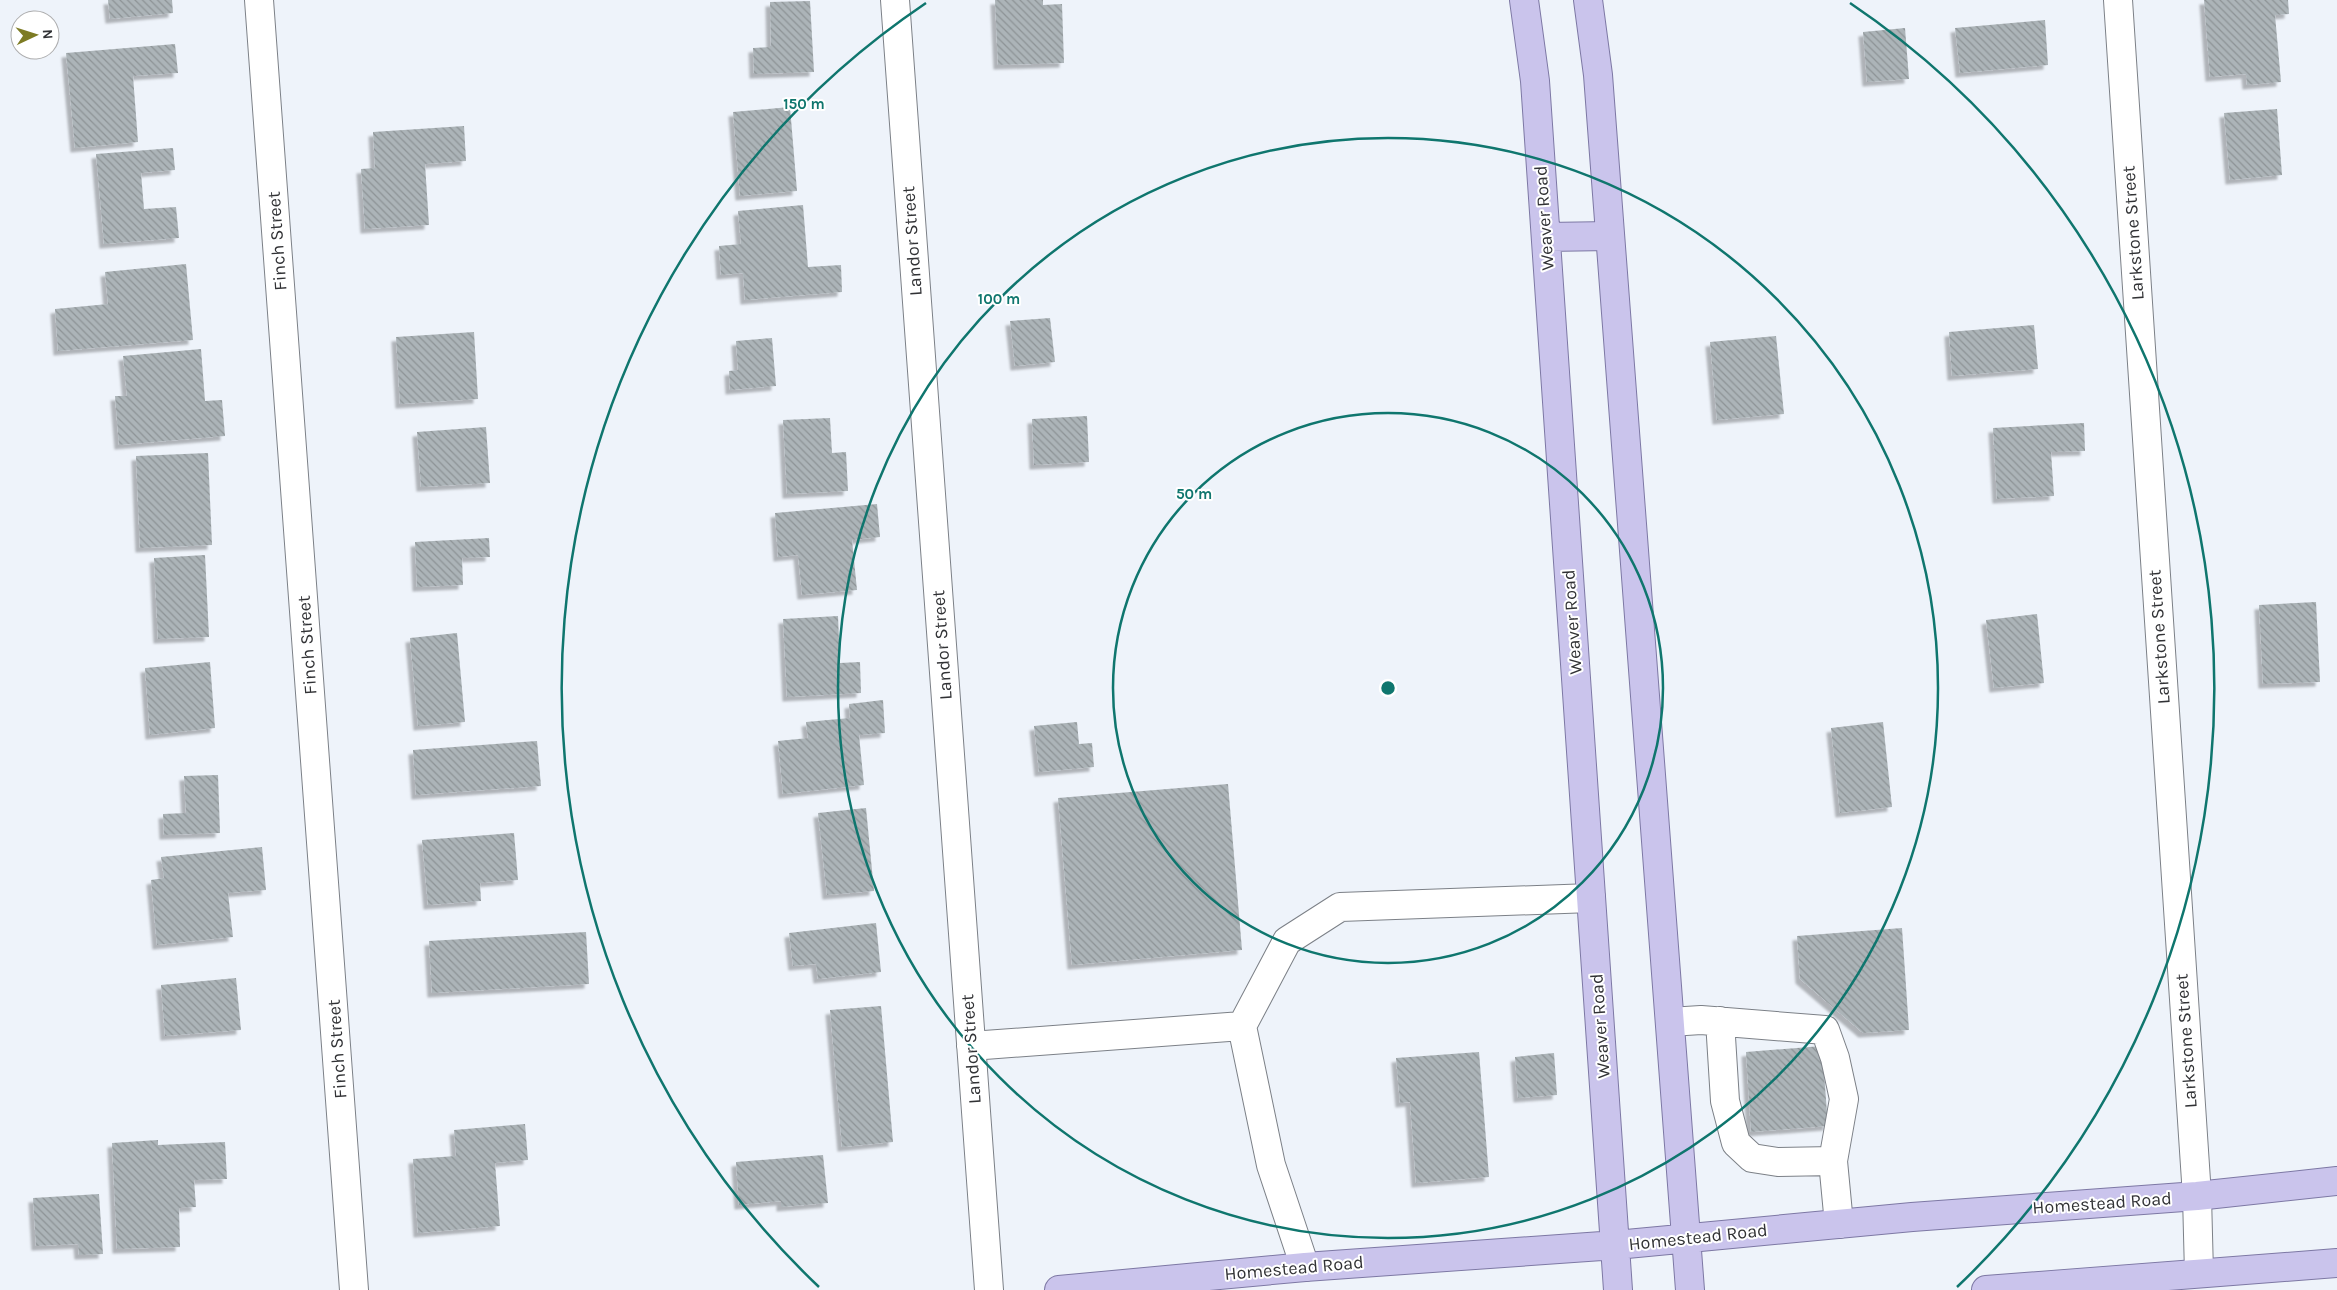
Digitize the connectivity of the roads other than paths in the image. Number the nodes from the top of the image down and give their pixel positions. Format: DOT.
graph roads {
  1 [pos="259,0"];
  2 [pos="895,0"];
  3 [pos="1524,0"];
  4 [pos="1588,0"];
  5 [pos="2118,0"];
  6 [pos="1610,236"];
  7 [pos="1546,237"];
  8 [pos="1591,898"];
  9 [pos="1720,1021"];
  10 [pos="1670,1022"];
  11 [pos="1242,1026"];
  12 [pos="971,1046"];
  13 [pos="1833,1161"];
  14 [pos="2337,1181"];
  15 [pos="2197,1196"];
  16 [pos="1839,1224"];
  17 [pos="1687,1238"];
  18 [pos="1616,1245"];
  19 [pos="2337,1262"];
  20 [pos="1305,1266"];
  21 [pos="2199,1273"];
  22 [pos="354,1290"];
  23 [pos="989,1290"];
  24 [pos="1059,1290"];
  25 [pos="1618,1290"];
  26 [pos="1690,1290"];
  27 [pos="1986,1290"];
  1 -- 22 [label="street, Finch Street"];
  2 -- 12 [label="street, Landor Street"];
  3 -- 7 [label="main road, Weaver Road"];
  4 -- 6 [label="main road"];
  5 -- 15 [label="street, Larkstone Street"];
  6 -- 7 [label="main road"];
  6 -- 10 [label="main road"];
  7 -- 8 [label="main road, Weaver Road"];
  8 -- 11 [label="street"];
  8 -- 18 [label="main road, Weaver Road"];
  9 -- 10 [label="street"];
  9 -- 13 [label="street"];
  9 -- 13 [label="street"];
  10 -- 17 [label="main road"];
  11 -- 12 [label="street"];
  11 -- 20 [label="street"];
  12 -- 23 [label="street, Landor Street"];
  13 -- 16 [label="street"];
  14 -- 15 [label="main road, Homestead Road"];
  15 -- 16 [label="main road, Homestead Road"];
  15 -- 21 [label="street, Larkstone Street"];
  16 -- 17 [label="main road, Homestead Road"];
  17 -- 18 [label="main road, Homestead Road"];
  17 -- 26 [label="main road"];
  18 -- 20 [label="main road, Homestead Road"];
  18 -- 25 [label="main road, Weaver Road"];
  19 -- 21 [label="main road"];
  20 -- 24 [label="main road, Homestead Road"];
  21 -- 27 [label="main road"];
}
